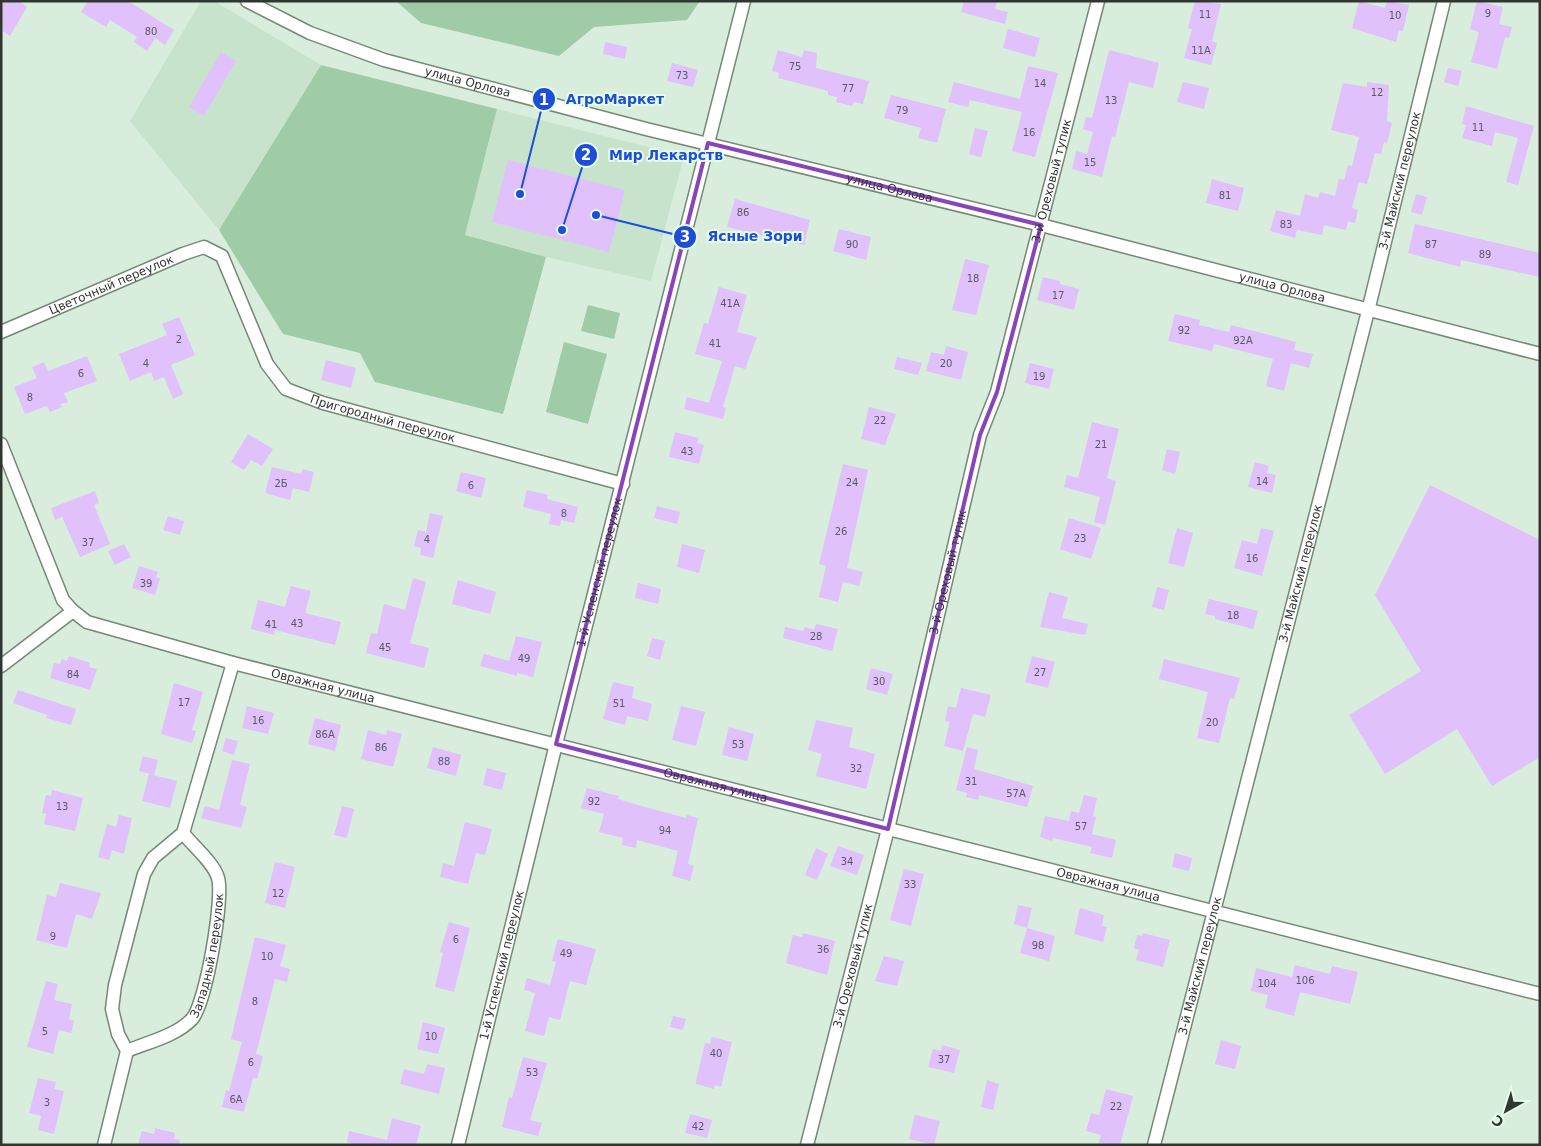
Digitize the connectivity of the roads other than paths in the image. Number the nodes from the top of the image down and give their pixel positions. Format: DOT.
graph roads {
  1 [pos="247,1"];
  2 [pos="744,1"];
  3 [pos="1098,1"];
  4 [pos="1444,1"];
  5 [pos="708,143"];
  6 [pos="1041,225"];
  7 [pos="222,256"];
  8 [pos="1368,311"];
  9 [pos="1,332"];
  10 [pos="1540,354"];
  11 [pos="1,444"];
  12 [pos="623,484"];
  13 [pos="73,611"];
  14 [pos="234,663"];
  15 [pos="1,666"];
  16 [pos="556,744"];
  17 [pos="888,829"];
  18 [pos="183,833"];
  19 [pos="1212,912"];
  20 [pos="1540,994"];
  21 [pos="127,1051"];
  22 [pos="104,1145"];
  23 [pos="458,1145"];
  24 [pos="807,1145"];
  25 [pos="1154,1145"];
  1 -- 5 [label="street, улица Орлова"];
  2 -- 5 [label="street, 1-й Успенский переулок"];
  3 -- 6 [label="street, 3-й Ореховый тупик"];
  4 -- 8 [label="street, 3-й Майский переулок"];
  5 -- 6 [label="street, улица Орлова"];
  5 -- 12 [label="street, 1-й Успенский переулок"];
  6 -- 8 [label="street, улица Орлова"];
  6 -- 17 [label="street, 3-й Ореховый тупик"];
  7 -- 9 [label="street, Цветочный переулок"];
  7 -- 12 [label="street, Пригородный переулок"];
  8 -- 10 [label="street, улица Орлова"];
  8 -- 19 [label="street, 3-й Майский переулок"];
  11 -- 13 [label="street, Овражная улица"];
  12 -- 16 [label="street, 1-й Успенский переулок"];
  13 -- 14 [label="street, Овражная улица"];
  13 -- 15 [label="street"];
  14 -- 16 [label="street, Овражная улица"];
  14 -- 18 [label="street"];
  16 -- 17 [label="street, Овражная улица"];
  16 -- 23 [label="street, 1-й Успенский переулок"];
  17 -- 19 [label="street, Овражная улица"];
  17 -- 24 [label="street, 3-й Ореховый тупик"];
  18 -- 21 [label="street"];
  18 -- 21 [label="street, Западный переулок"];
  19 -- 20 [label="street, Овражная улица"];
  19 -- 25 [label="street, 3-й Майский переулок"];
  21 -- 22 [label="street"];
}
